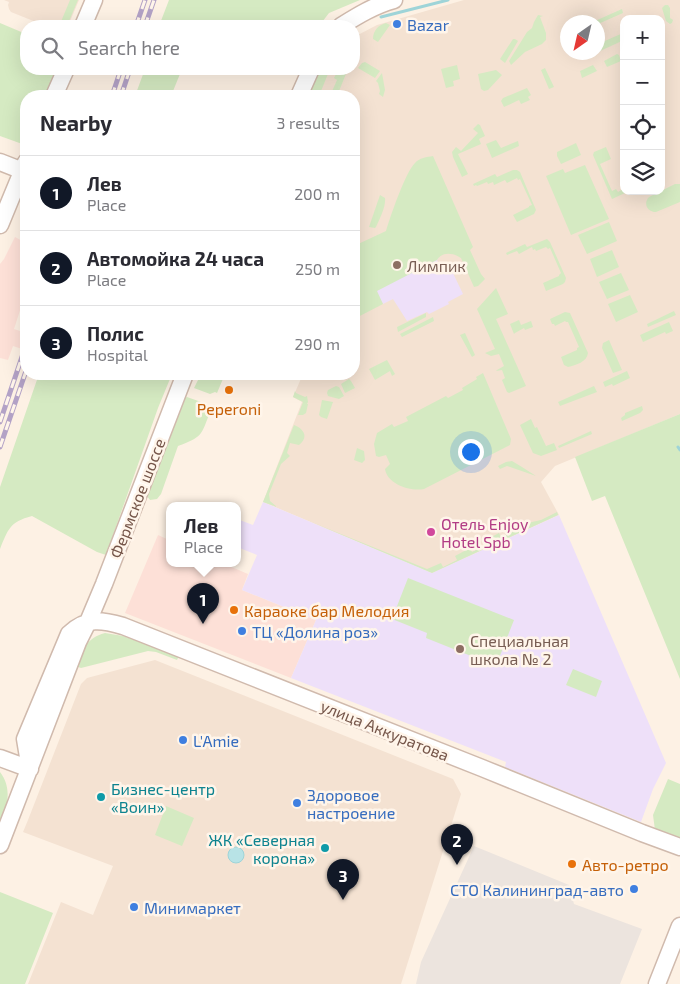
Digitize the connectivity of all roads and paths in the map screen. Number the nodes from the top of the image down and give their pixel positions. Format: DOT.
graph roads {
  1 [pos="94,0"];
  2 [pos="394,0"];
  3 [pos="86,20"];
  4 [pos="351,20"];
  5 [pos="63,75"];
  6 [pos="308,75"];
  7 [pos="57,90"];
  8 [pos="301,90"];
  9 [pos="0,162"];
  10 [pos="20,166"];
  11 [pos="20,177"];
  12 [pos="0,225"];
  13 [pos="183,380"];
  14 [pos="88,622"];
  15 [pos="25,739"];
  16 [pos="0,757"];
  17 [pos="30,769"];
  18 [pos="0,845"];
  19 [pos="680,846"];
  20 [pos="680,926"];
  21 [pos="657,984"];
  1 -- 3 [label="street"];
  2 -- 4 [label="street"];
  5 -- 7 [label="street"];
  6 -- 8 [label="street"];
  9 -- 10 [label="street"];
  11 -- 12 [label="street"];
  13 -- 14 [label="street, Фермское шоссе"];
  14 -- 15 [label="street"];
  14 -- 17 [label="street, Фермское шоссе"];
  14 -- 19 [label="street, улица Аккуратова"];
  15 -- 16 [label="street"];
  15 -- 17 [label="street"];
  16 -- 17 [label="street"];
  17 -- 18 [label="street, Фермское шоссе"];
  20 -- 21 [label="street"];
}
